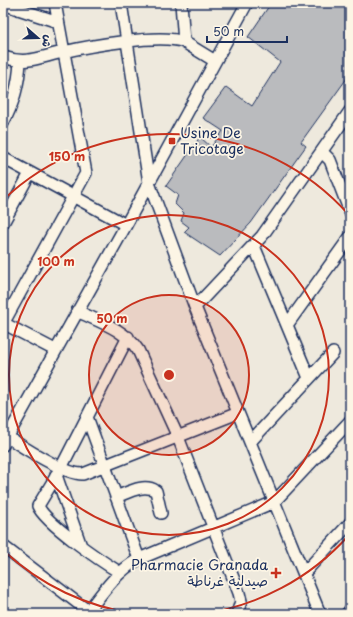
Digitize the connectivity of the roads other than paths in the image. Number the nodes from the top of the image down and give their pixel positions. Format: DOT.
graph roads {
  1 [pos="55,3"];
  2 [pos="122,3"];
  3 [pos="181,3"];
  4 [pos="247,3"];
  5 [pos="3,4"];
  6 [pos="58,22"];
  7 [pos="128,42"];
  8 [pos="184,42"];
  9 [pos="63,52"];
  10 [pos="3,57"];
  11 [pos="20,61"];
  12 [pos="215,61"];
  13 [pos="6,111"];
  14 [pos="350,112"];
  15 [pos="3,123"];
  16 [pos="322,152"];
  17 [pos="3,158"];
  18 [pos="30,173"];
  19 [pos="149,183"];
  20 [pos="73,196"];
  21 [pos="350,212"];
  22 [pos="3,223"];
  23 [pos="126,225"];
  24 [pos="350,237"];
  25 [pos="254,246"];
  26 [pos="195,307"];
  27 [pos="77,311"];
  28 [pos="3,323"];
  29 [pos="287,325"];
  30 [pos="128,337"];
  31 [pos="55,350"];
  32 [pos="333,353"];
  33 [pos="309,378"];
  34 [pos="238,413"];
  35 [pos="87,417"];
  36 [pos="350,421"];
  37 [pos="178,437"];
  38 [pos="4,439"];
  39 [pos="250,442"];
  40 [pos="105,464"];
  41 [pos="58,472"];
  42 [pos="116,497"];
  43 [pos="274,502"];
  44 [pos="161,513"];
  45 [pos="350,524"];
  46 [pos="213,529"];
  47 [pos="3,546"];
  48 [pos="82,546"];
  49 [pos="139,559"];
  50 [pos="119,572"];
  51 [pos="304,573"];
  52 [pos="350,610"];
  53 [pos="89,613"];
  54 [pos="237,614"];
  55 [pos="320,614"];
  56 [pos="346,614"];
  1 -- 6 [label="street"];
  2 -- 7 [label="street"];
  3 -- 8 [label="street"];
  4 -- 12 [label="street"];
  5 -- 6 [label="street"];
  6 -- 9 [label="street"];
  7 -- 8 [label="street"];
  7 -- 9 [label="street"];
  7 -- 19 [label="street"];
  8 -- 12 [label="street"];
  9 -- 11 [label="street"];
  9 -- 20 [label="street"];
  10 -- 11 [label="street"];
  11 -- 13 [label="street"];
  12 -- 19 [label="street"];
  13 -- 15 [label="street"];
  14 -- 16 [label="street"];
  16 -- 21 [label="street"];
  16 -- 25 [label="street"];
  17 -- 18 [label="street"];
  18 -- 20 [label="street"];
  18 -- 22 [label="street"];
  19 -- 23 [label="street"];
  19 -- 26 [label="street"];
  20 -- 23 [label="street"];
  20 -- 28 [label="street"];
  23 -- 27 [label="street"];
  24 -- 29 [label="street"];
  25 -- 26 [label="street"];
  25 -- 29 [label="street"];
  26 -- 34 [label="street"];
  27 -- 30 [label="street"];
  27 -- 31 [label="street"];
  28 -- 31 [label="street"];
  29 -- 33 [label="street"];
  30 -- 35 [label="street"];
  30 -- 37 [label="street"];
  31 -- 38 [label="street"];
  32 -- 33 [label="street"];
  33 -- 39 [label="street"];
  34 -- 37 [label="street"];
  34 -- 39 [label="street"];
  35 -- 40 [label="street"];
  35 -- 41 [label="street"];
  36 -- 43 [label="street"];
  37 -- 40 [label="street"];
  37 -- 46 [label="street"];
  38 -- 41 [label="street"];
  39 -- 43 [label="street"];
  40 -- 41 [label="street"];
  40 -- 42 [label="street"];
  41 -- 48 [label="street"];
  41 -- 48 [label="street"];
  42 -- 44 [label="street"];
  42 -- 49 [label="street"];
  43 -- 46 [label="street"];
  43 -- 51 [label="street"];
  45 -- 51 [label="street"];
  46 -- 49 [label="street"];
  46 -- 54 [label="street"];
  47 -- 53 [label="street"];
  48 -- 50 [label="street"];
  49 -- 50 [label="street"];
  50 -- 53 [label="street"];
  51 -- 55 [label="street"];
  52 -- 56 [label="street"];
}
